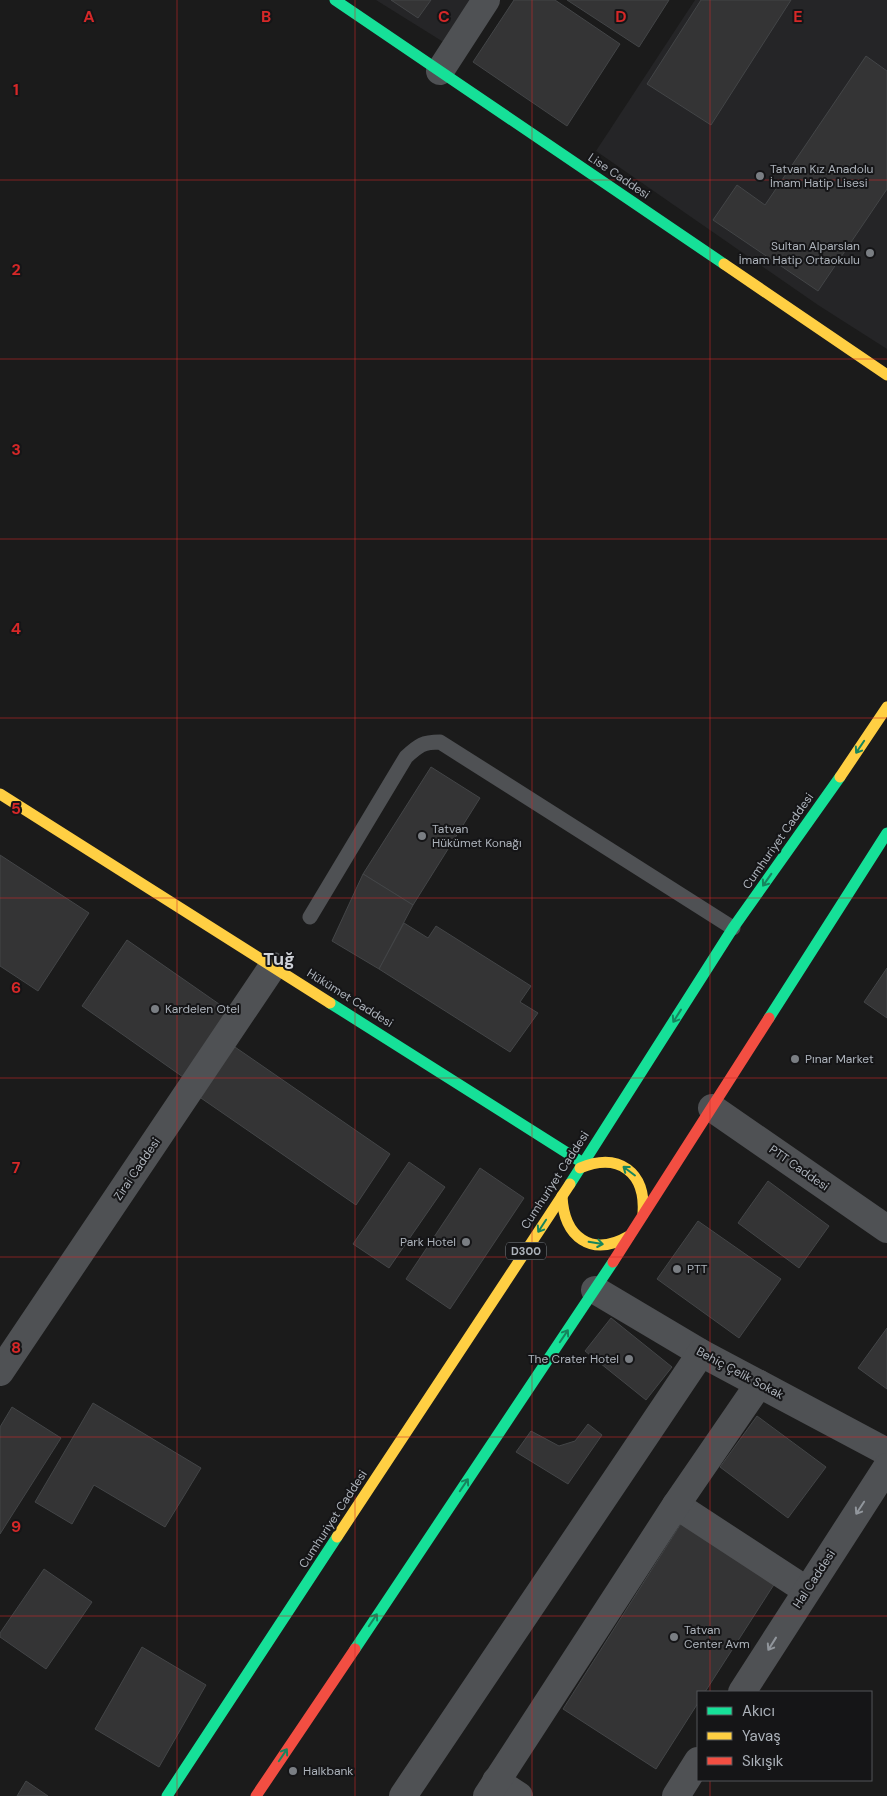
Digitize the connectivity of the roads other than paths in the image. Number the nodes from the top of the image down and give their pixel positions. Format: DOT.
graph roads {
  1 [pos="335,0"];
  2 [pos="486,0"];
  3 [pos="440,71"];
  4 [pos="887,375"];
  5 [pos="887,707"];
  6 [pos="0,794"];
  7 [pos="887,833"];
  8 [pos="310,917"];
  9 [pos="733,928"];
  10 [pos="274,966"];
  11 [pos="712,1108"];
  12 [pos="581,1166"];
  13 [pos="562,1196"];
  14 [pos="643,1214"];
  15 [pos="887,1229"];
  16 [pos="629,1236"];
  17 [pos="595,1290"];
  18 [pos="701,1353"];
  19 [pos="0,1372"];
  20 [pos="759,1384"];
  21 [pos="887,1452"];
  22 [pos="887,1467"];
  23 [pos="676,1505"];
  24 [pos="806,1590"];
  25 [pos="743,1691"];
  26 [pos="697,1763"];
  27 [pos="491,1789"];
  28 [pos="167,1796"];
  29 [pos="256,1796"];
  30 [pos="403,1796"];
  31 [pos="519,1796"];
  32 [pos="676,1796"];
  1 -- 3 [label="main road, Lise Caddesi"];
  2 -- 3 [label="street"];
  3 -- 4 [label="main road, Lise Caddesi"];
  5 -- 9 [label="main road, Cumhuriyet Caddesi / D300, one-way"];
  6 -- 10 [label="main road, Hükümet Caddesi"];
  7 -- 11 [label="main road"];
  8 -- 9 [label="lane"];
  9 -- 12 [label="main road, Cumhuriyet Caddesi / D300, one-way"];
  10 -- 12 [label="main road, Hükümet Caddesi"];
  10 -- 19 [label="street, Zirai Caddesi"];
  11 -- 14 [label="main road"];
  11 -- 15 [label="street, PTT Caddesi"];
  12 -- 13 [label="main road, Cumhuriyet Caddesi / D300"];
  14 -- 12 [label="main road, one-way"];
  13 -- 16 [label="main road, one-way"];
  13 -- 28 [label="main road, Cumhuriyet Caddesi / D300, one-way"];
  14 -- 16 [label="main road"];
  16 -- 17 [label="main road"];
  17 -- 18 [label="street, Behiç Çelik Sokak"];
  29 -- 17 [label="main road, one-way"];
  18 -- 20 [label="street, Behiç Çelik Sokak"];
  18 -- 30 [label="street"];
  20 -- 21 [label="street, Behiç Çelik Sokak"];
  20 -- 23 [label="street"];
  22 -- 24 [label="street, Hal Caddesi, one-way"];
  23 -- 24 [label="street"];
  23 -- 27 [label="street"];
  24 -- 25 [label="street, Hal Caddesi, one-way"];
  26 -- 32 [label="street"];
  27 -- 31 [label="street"];
}
